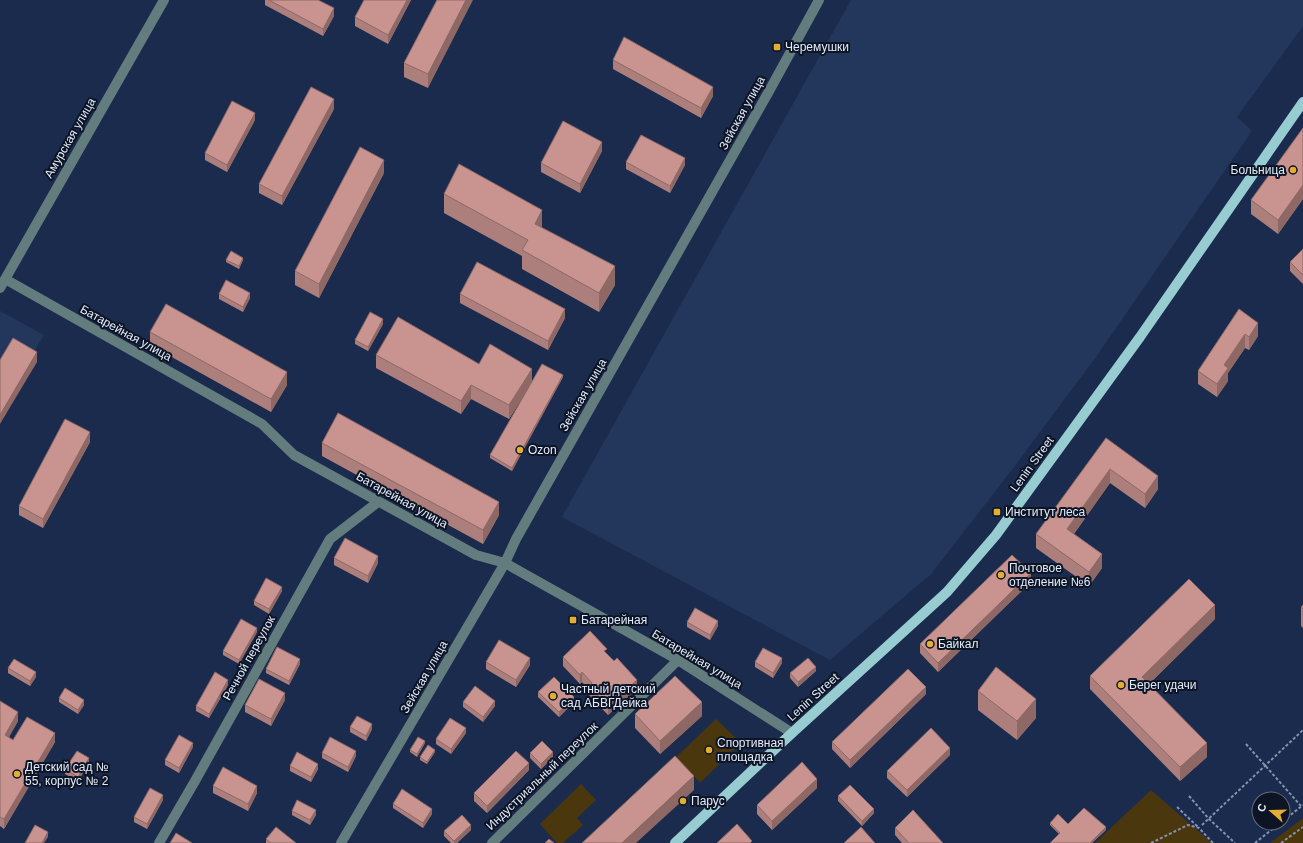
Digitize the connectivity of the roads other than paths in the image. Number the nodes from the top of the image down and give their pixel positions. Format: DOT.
graph roads {
  1 [pos="164,0"];
  2 [pos="819,0"];
  3 [pos="1303,102"];
  4 [pos="2,284"];
  5 [pos="378,502"];
  6 [pos="505,563"];
  7 [pos="678,660"];
  8 [pos="792,733"];
  9 [pos="159,843"];
  10 [pos="341,843"];
  11 [pos="492,843"];
  12 [pos="674,843"];
  1 -- 4 [label="street, Амурская улица"];
  2 -- 6 [label="street, Зейская улица"];
  3 -- 8 [label="main road, Lenin Street"];
  4 -- 5 [label="street, Батарейная улица"];
  5 -- 6 [label="street, Батарейная улица"];
  5 -- 9 [label="street, Речной переулок"];
  6 -- 7 [label="street, Батарейная улица"];
  6 -- 10 [label="street, Зейская улица"];
  7 -- 8 [label="street, Батарейная улица"];
  7 -- 11 [label="street, Индустриальный переулок"];
  8 -- 12 [label="main road, Lenin Street"];
}
